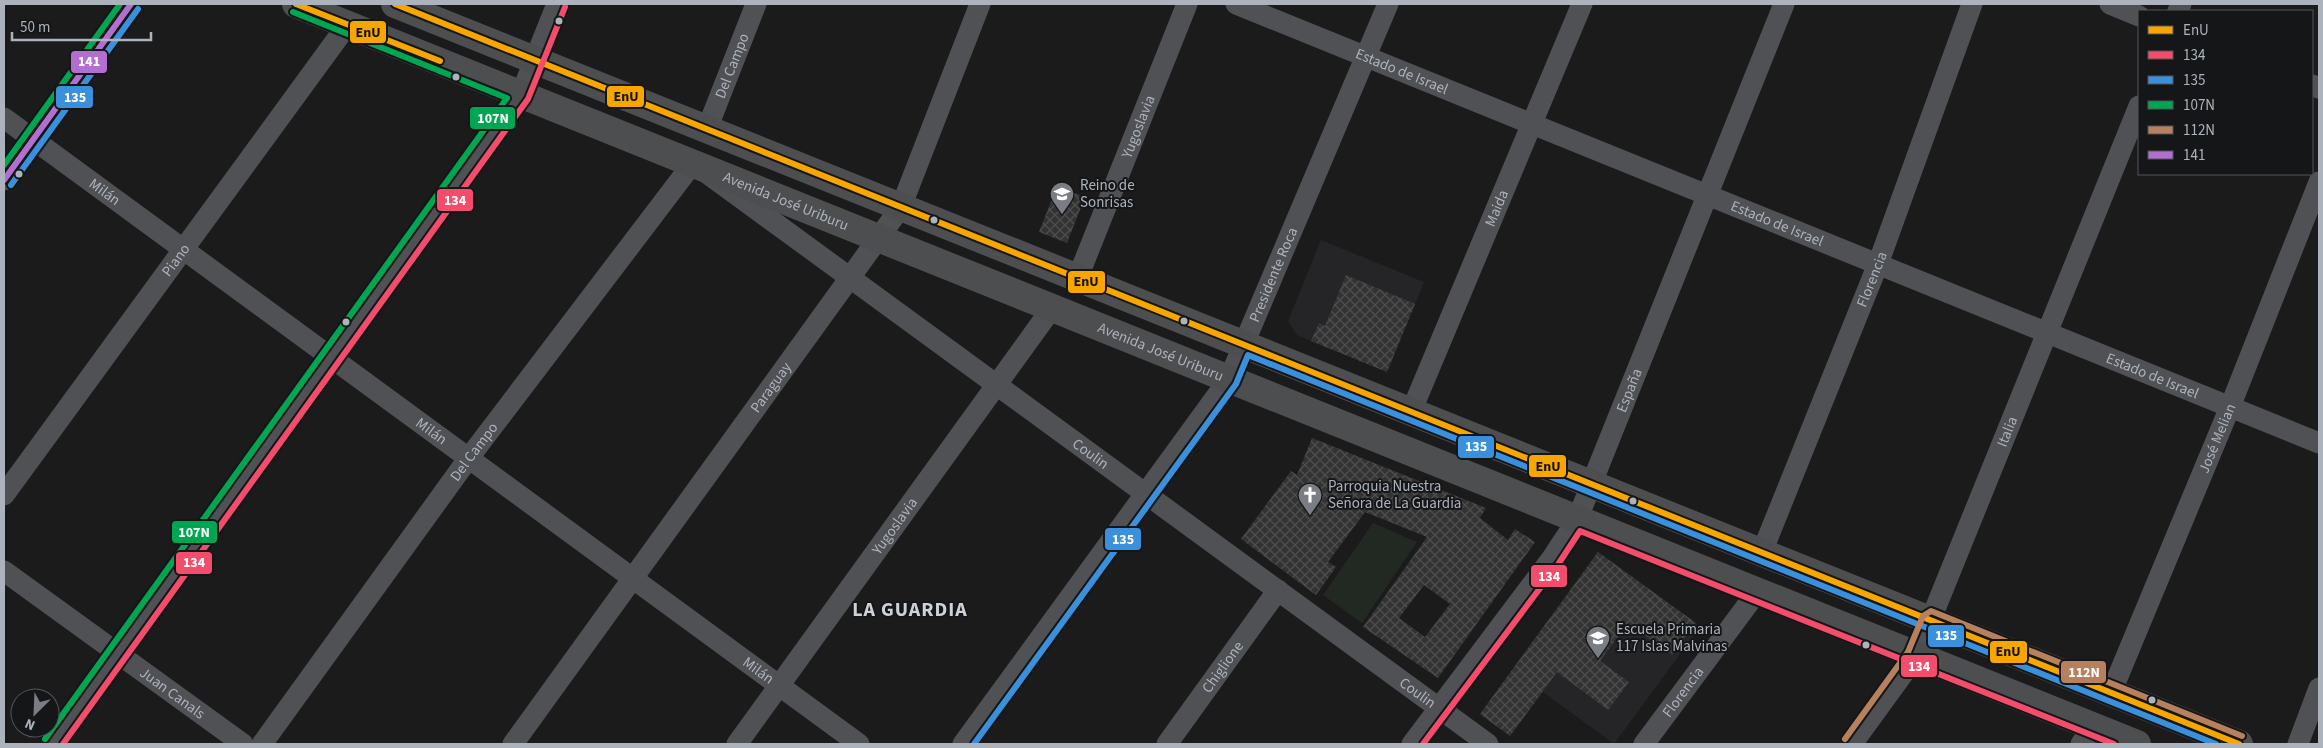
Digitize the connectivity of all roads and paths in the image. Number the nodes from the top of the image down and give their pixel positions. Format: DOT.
graph roads {
  1 [pos="131,4"];
  2 [pos="296,4"];
  3 [pos="395,4"];
  4 [pos="557,4"];
  5 [pos="756,4"];
  6 [pos="980,4"];
  7 [pos="1187,4"];
  8 [pos="1236,4"];
  9 [pos="1388,4"];
  10 [pos="1582,4"];
  11 [pos="1784,4"];
  12 [pos="1972,4"];
  13 [pos="2110,4"];
  14 [pos="2138,16"];
  15 [pos="348,24"];
  16 [pos="1366,57"];
  17 [pos="534,60"];
  18 [pos="521,94"];
  19 [pos="2138,108"];
  20 [pos="4,118"];
  21 [pos="1532,124"];
  22 [pos="707,129"];
  23 [pos="33,140"];
  24 [pos="693,163"];
  25 [pos="4,180"];
  26 [pos="2319,182"];
  27 [pos="1707,195"];
  28 [pos="902,207"];
  29 [pos="880,238"];
  30 [pos="182,250"];
  31 [pos="1878,264"];
  32 [pos="1078,277"];
  33 [pos="851,279"];
  34 [pos="1052,308"];
  35 [pos="2047,333"];
  36 [pos="1243,344"];
  37 [pos="330,358"];
  38 [pos="1229,379"];
  39 [pos="996,384"];
  40 [pos="2230,407"];
  41 [pos="1411,412"];
  42 [pos="2319,443"];
  43 [pos="468,459"];
  44 [pos="1591,486"];
  45 [pos="1146,494"];
  46 [pos="4,495"];
  47 [pos="1577,520"];
  48 [pos="1762,552"];
  49 [pos="4,570"];
  50 [pos="633,579"];
  51 [pos="1278,590"];
  52 [pos="1757,592"];
  53 [pos="1931,620"];
  54 [pos="117,653"];
  55 [pos="1916,656"];
  56 [pos="779,686"];
  57 [pos="2319,688"];
  58 [pos="2111,693"];
  59 [pos="1440,709"];
  60 [pos="2087,736"];
  61 [pos="52,744"];
  62 [pos="244,744"];
  63 [pos="262,744"];
  64 [pos="513,744"];
  65 [pos="737,744"];
  66 [pos="859,744"];
  67 [pos="963,744"];
  68 [pos="1167,744"];
  69 [pos="1412,744"];
  70 [pos="1488,744"];
  71 [pos="1644,744"];
  72 [pos="1852,744"];
  73 [pos="2138,744"];
  74 [pos="2239,744"];
  75 [pos="2298,744"];
  1 -- 23 [label="street"];
  2 -- 15 [label="main road, Avenida José Uriburu"];
  3 -- 17 [label="main road"];
  4 -- 17 [label="street"];
  5 -- 22 [label="street, Del Campo"];
  6 -- 28 [label="street, Paraguay"];
  7 -- 32 [label="street, Yugoslavia"];
  8 -- 16 [label="street, Estado de Israel"];
  9 -- 16 [label="street, Presidente Roca"];
  10 -- 21 [label="street, Maida"];
  11 -- 27 [label="street, España"];
  12 -- 31 [label="street, Florencia"];
  13 -- 14 [label="street"];
  15 -- 18 [label="main road, Avenida José Uriburu"];
  15 -- 30 [label="street, Piano"];
  16 -- 21 [label="street, Estado de Israel"];
  16 -- 36 [label="street, Presidente Roca"];
  17 -- 18 [label="street"];
  17 -- 22 [label="main road"];
  18 -- 24 [label="main road, Avenida José Uriburu"];
  18 -- 37 [label="street"];
  19 -- 35 [label="street, Italia"];
  20 -- 23 [label="street, Milán"];
  21 -- 27 [label="street, Estado de Israel"];
  21 -- 41 [label="street, Maida"];
  22 -- 28 [label="main road"];
  23 -- 25 [label="street"];
  23 -- 30 [label="street, Milán"];
  24 -- 29 [label="main road, Avenida José Uriburu"];
  24 -- 33 [label="street, Coulin"];
  24 -- 43 [label="street, Del Campo"];
  26 -- 40 [label="street, José Melian"];
  27 -- 31 [label="street, Estado de Israel"];
  27 -- 44 [label="street, España"];
  28 -- 29 [label="street, Paraguay"];
  28 -- 32 [label="main road"];
  29 -- 33 [label="street, Paraguay"];
  29 -- 34 [label="main road, Avenida José Uriburu"];
  30 -- 37 [label="street, Milán"];
  30 -- 46 [label="street, Piano"];
  31 -- 35 [label="street, Estado de Israel"];
  31 -- 48 [label="street, Florencia"];
  32 -- 36 [label="main road"];
  33 -- 39 [label="street, Coulin"];
  33 -- 50 [label="street, Paraguay"];
  34 -- 38 [label="main road, Avenida José Uriburu"];
  34 -- 39 [label="street, Yugoslavia"];
  35 -- 40 [label="street, Estado de Israel"];
  35 -- 53 [label="street, Italia"];
  36 -- 38 [label="street, Presidente Roca"];
  36 -- 41 [label="main road"];
  37 -- 43 [label="street, Milán"];
  37 -- 54 [label="street"];
  38 -- 45 [label="street, Presidente Roca"];
  38 -- 47 [label="main road, Avenida José Uriburu"];
  39 -- 45 [label="street, Coulin"];
  39 -- 56 [label="street, Yugoslavia"];
  40 -- 42 [label="street, Estado de Israel"];
  40 -- 58 [label="street, José Melian"];
  41 -- 44 [label="main road"];
  43 -- 50 [label="street, Milán"];
  43 -- 63 [label="street, Del Campo"];
  44 -- 47 [label="street, España"];
  44 -- 48 [label="main road"];
  45 -- 51 [label="street, Coulin"];
  45 -- 67 [label="street, Presidente Roca"];
  47 -- 52 [label="main road, Avenida José Uriburu"];
  47 -- 59 [label="street, España"];
  48 -- 53 [label="main road"];
  49 -- 54 [label="street, Juan Canals"];
  50 -- 56 [label="street, Milán"];
  50 -- 64 [label="street, Paraguay"];
  51 -- 59 [label="street, Coulin"];
  51 -- 68 [label="street, Chiglione"];
  52 -- 55 [label="main road, Avenida José Uriburu"];
  52 -- 71 [label="street, Florencia"];
  53 -- 55 [label="street, Italia"];
  53 -- 58 [label="main road"];
  54 -- 61 [label="street"];
  54 -- 62 [label="street, Juan Canals"];
  55 -- 60 [label="main road, Avenida José Uriburu"];
  55 -- 72 [label="street, Italia"];
  56 -- 65 [label="street, Yugoslavia"];
  56 -- 66 [label="street, Milán"];
  57 -- 75 [label="street"];
  58 -- 74 [label="main road"];
  59 -- 69 [label="street, España"];
  59 -- 70 [label="street, Coulin"];
  60 -- 73 [label="main road, Avenida José Uriburu"];
}
